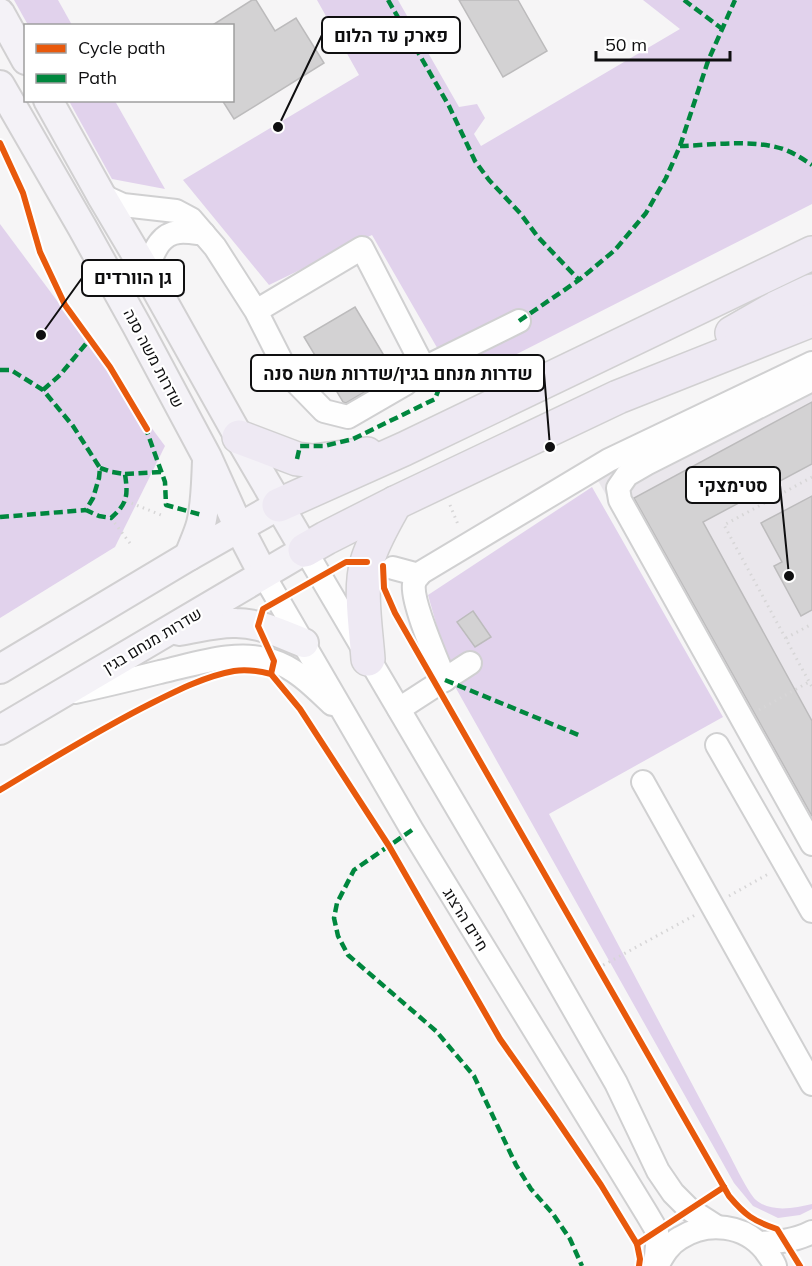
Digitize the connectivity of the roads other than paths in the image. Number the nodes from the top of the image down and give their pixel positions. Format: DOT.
graph roads {
  1 [pos="0,14"];
  2 [pos="24,56"];
  3 [pos="0,85"];
  4 [pos="49,102"];
  5 [pos="100,195"];
  6 [pos="204,234"];
  7 [pos="812,240"];
  8 [pos="146,272"];
  9 [pos="812,291"];
  10 [pos="256,311"];
  11 [pos="812,320"];
  12 [pos="519,321"];
  13 [pos="812,363"];
  14 [pos="424,368"];
  15 [pos="812,380"];
  16 [pos="618,397"];
  17 [pos="239,437"];
  18 [pos="404,448"];
  19 [pos="207,457"];
  20 [pos="395,503"];
  21 [pos="279,505"];
  22 [pos="239,528"];
  23 [pos="304,550"];
  24 [pos="189,556"];
  25 [pos="393,568"];
  26 [pos="263,574"];
  27 [pos="419,575"];
  28 [pos="162,633"];
  29 [pos="304,643"];
  30 [pos="368,658"];
  31 [pos="470,663"];
  32 [pos="0,669"];
  33 [pos="445,680"];
  34 [pos="56,697"];
  35 [pos="399,709"];
  36 [pos="345,714"];
  37 [pos="0,730"];
  38 [pos="717,745"];
  39 [pos="643,782"];
  40 [pos="812,844"];
  41 [pos="812,911"];
  42 [pos="812,1084"];
  43 [pos="717,1227"];
  44 [pos="812,1232"];
  45 [pos="759,1243"];
  46 [pos="656,1266"];
  47 [pos="775,1266"];
  1 -- 2 [label="main road"];
  3 -- 19 [label="main road, שדרות משה סנה"];
  4 -- 5 [label="main road, שדרות משה סנה"];
  5 -- 6 [label="street"];
  5 -- 8 [label="main road, שדרות משה סנה"];
  6 -- 8 [label="street"];
  6 -- 10 [label="street"];
  7 -- 18 [label="highway"];
  8 -- 17 [label="main road, שדרות משה סנה"];
  9 -- 16 [label="highway"];
  10 -- 14 [label="street"];
  10 -- 14 [label="street"];
  11 -- 16 [label="highway"];
  12 -- 14 [label="street"];
  13 -- 27 [label="street"];
  15 -- 40 [label="street"];
  16 -- 20 [label="highway"];
  17 -- 18 [label="highway"];
  17 -- 21 [label="main road, שדרות משה סנה"];
  18 -- 21 [label="highway"];
  19 -- 22 [label="main road, שדרות משה סנה"];
  19 -- 24 [label="main road"];
  20 -- 23 [label="highway"];
  20 -- 30 [label="highway"];
  21 -- 22 [label="main road"];
  21 -- 23 [label="main road, שדרות משה סנה"];
  22 -- 24 [label="main road"];
  22 -- 26 [label="main road, שדרות משה סנה"];
  23 -- 26 [label="main road, שדרות מנחם בגין"];
  23 -- 30 [label="street"];
  24 -- 32 [label="main road"];
  25 -- 27 [label="street"];
  26 -- 28 [label="main road, שדרות מנחם בגין"];
  26 -- 29 [label="street, חיים הרצוג"];
  27 -- 33 [label="street"];
  28 -- 29 [label="main road"];
  28 -- 34 [label="main road, שדרות מנחם בגין"];
  29 -- 36 [label="street, חיים הרצוג"];
  30 -- 35 [label="street"];
  31 -- 33 [label="street"];
  33 -- 35 [label="street"];
  34 -- 36 [label="street"];
  34 -- 37 [label="main road, שדרות מנחם בגין"];
  35 -- 43 [label="street"];
  36 -- 46 [label="street, חיים הרצוג"];
  38 -- 41 [label="street"];
  39 -- 42 [label="street"];
  43 -- 45 [label="street"];
  43 -- 46 [label="street"];
  44 -- 45 [label="street"];
  45 -- 47 [label="street"];
}
